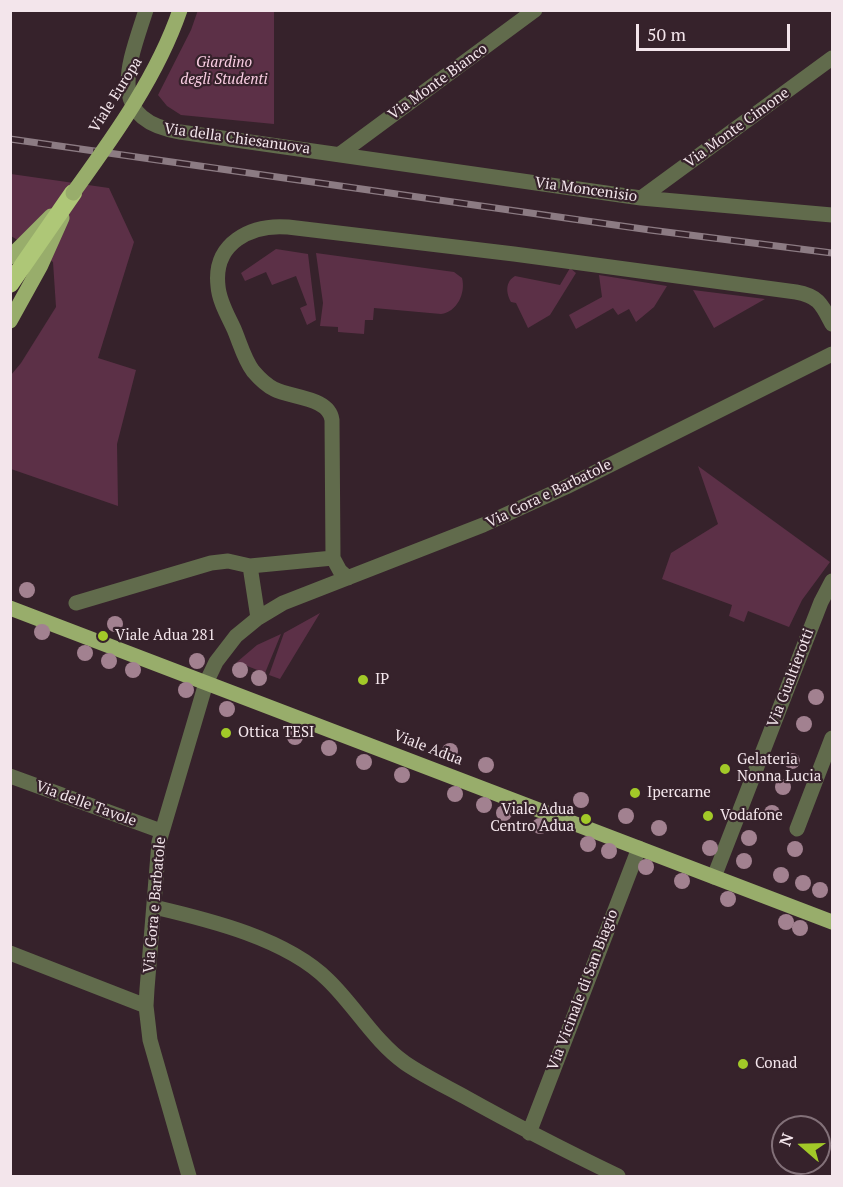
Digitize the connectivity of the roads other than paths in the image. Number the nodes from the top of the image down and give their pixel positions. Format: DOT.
graph roads {
  1 [pos="146,10"];
  2 [pos="180,10"];
  3 [pos="535,10"];
  4 [pos="832,58"];
  5 [pos="340,154"];
  6 [pos="73,194"];
  7 [pos="641,198"];
  8 [pos="832,215"];
  9 [pos="25,257"];
  10 [pos="10,284"];
  11 [pos="10,321"];
  12 [pos="832,324"];
  13 [pos="832,354"];
  14 [pos="333,558"];
  15 [pos="250,566"];
  16 [pos="348,578"];
  17 [pos="832,581"];
  18 [pos="76,603"];
  19 [pos="10,608"];
  20 [pos="258,618"];
  21 [pos="206,683"];
  22 [pos="832,738"];
  23 [pos="10,776"];
  24 [pos="797,829"];
  25 [pos="161,831"];
  26 [pos="639,848"];
  27 [pos="714,877"];
  28 [pos="154,908"];
  29 [pos="832,922"];
  30 [pos="10,953"];
  31 [pos="146,1006"];
  32 [pos="529,1133"];
  33 [pos="189,1176"];
  34 [pos="618,1176"];
  1 -- 5 [label="street, Via della Chiesanuova"];
  2 -- 6 [label="main road, Viale Europa, bridge"];
  3 -- 5 [label="street, Via Monte Bianco"];
  4 -- 7 [label="street, Via Monte Cimone"];
  5 -- 7 [label="street, Via Moncenisio"];
  6 -- 9 [label="highway"];
  7 -- 8 [label="street, Via Moncenisio"];
  9 -- 10 [label="highway"];
  9 -- 11 [label="main road"];
  12 -- 14 [label="street"];
  13 -- 16 [label="street, Via Gora e Barbatole"];
  14 -- 15 [label="street"];
  14 -- 16 [label="street"];
  15 -- 18 [label="street"];
  15 -- 20 [label="street"];
  16 -- 20 [label="street, Via Gora e Barbatole"];
  17 -- 27 [label="street, Via Gualtierotti"];
  19 -- 21 [label="main road, Viale Adua"];
  20 -- 21 [label="street, Via Gora e Barbatole"];
  21 -- 25 [label="street, Via Gora e Barbatole"];
  21 -- 26 [label="main road, Viale Adua"];
  22 -- 24 [label="street"];
  23 -- 25 [label="street, Via delle Tavole"];
  25 -- 28 [label="street, Via Gora e Barbatole"];
  26 -- 27 [label="main road, Viale Adua"];
  26 -- 32 [label="street, Via Vicinale di San Biagio"];
  27 -- 29 [label="main road, Viale Adua"];
  28 -- 31 [label="street, Via Gora e Barbatole"];
  28 -- 32 [label="street"];
  30 -- 31 [label="street"];
  31 -- 33 [label="street, Via Gora e Barbatole"];
  32 -- 34 [label="street"];
}
